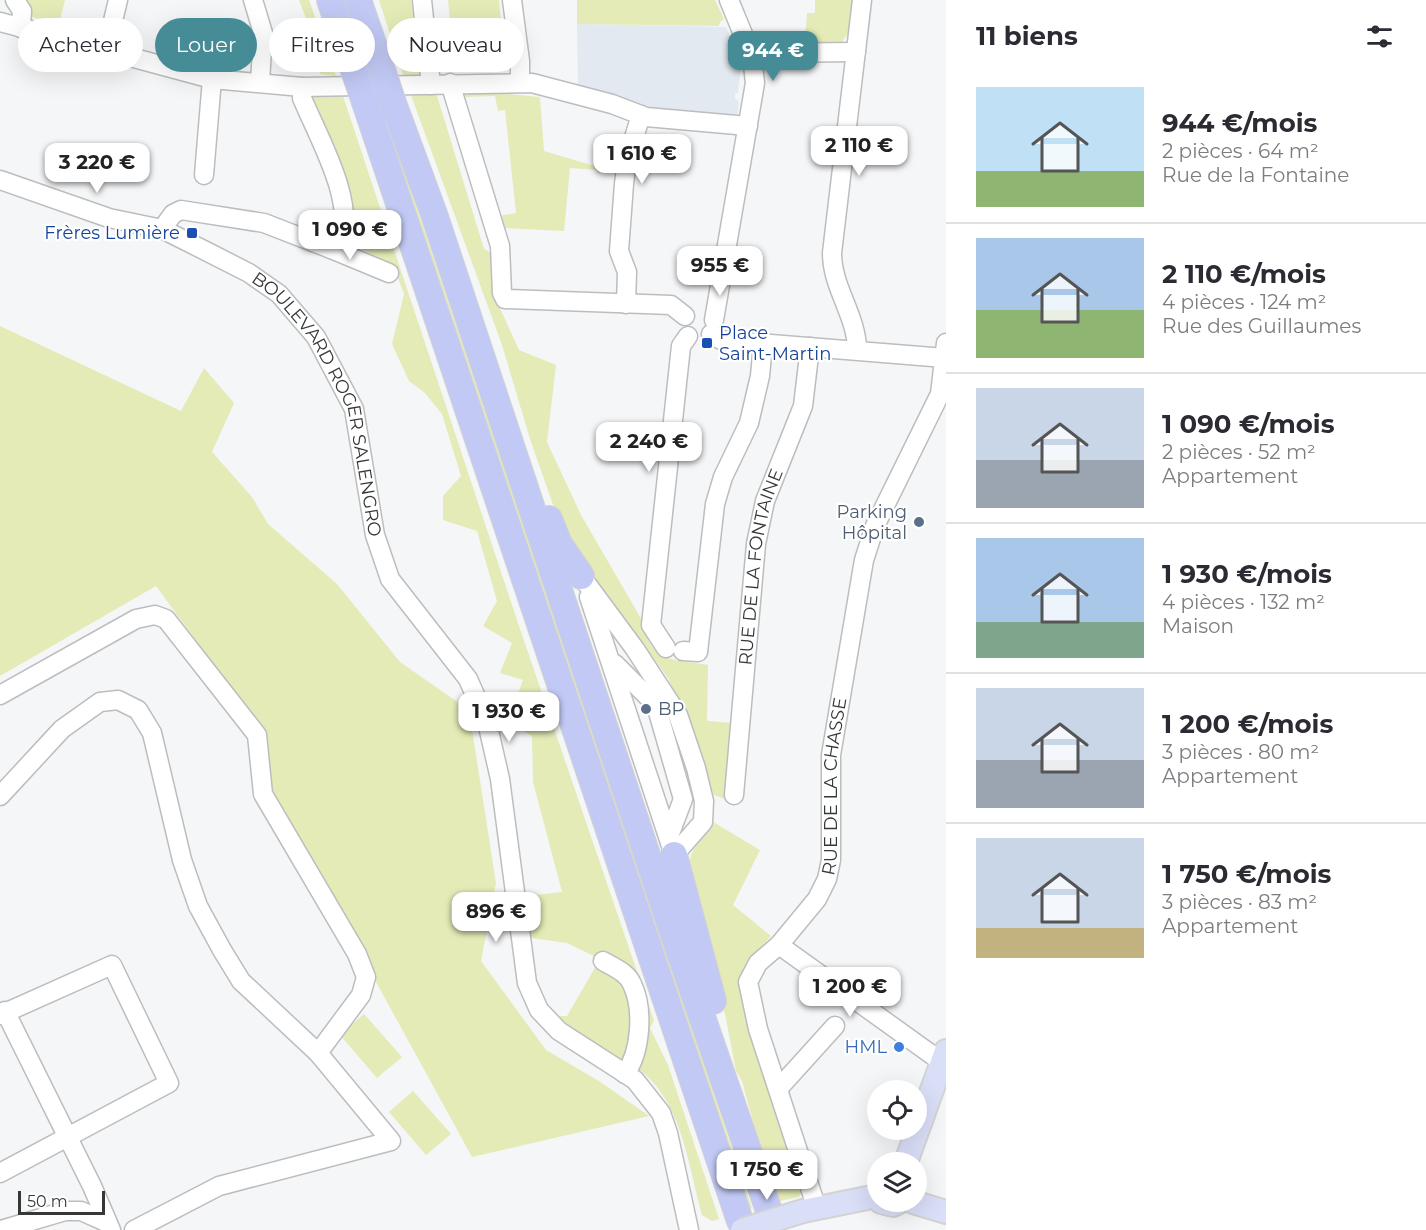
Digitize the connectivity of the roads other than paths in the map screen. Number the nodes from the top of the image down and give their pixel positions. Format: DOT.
graph roads {
  1 [pos="15,0"];
  2 [pos="118,0"];
  3 [pos="253,0"];
  4 [pos="330,0"];
  5 [pos="358,0"];
  6 [pos="422,0"];
  7 [pos="512,0"];
  8 [pos="729,0"];
  9 [pos="861,0"];
  10 [pos="22,18"];
  11 [pos="114,18"];
  12 [pos="0,22"];
  13 [pos="18,27"];
  14 [pos="856,52"];
  15 [pos="752,56"];
  16 [pos="143,60"];
  17 [pos="212,79"];
  18 [pos="260,82"];
  19 [pos="520,82"];
  20 [pos="450,83"];
  21 [pos="431,85"];
  22 [pos="302,87"];
  23 [pos="641,115"];
  24 [pos="748,126"];
  25 [pos="204,175"];
  26 [pos="0,180"];
  27 [pos="162,229"];
  28 [pos="331,249"];
  29 [pos="389,273"];
  30 [pos="626,304"];
  31 [pos="685,316"];
  32 [pos="711,321"];
  33 [pos="688,336"];
  34 [pos="763,344"];
  35 [pos="810,347"];
  36 [pos="857,350"];
  37 [pos="945,350"];
  38 [pos="522,483"];
  39 [pos="581,576"];
  40 [pos="612,661"];
  41 [pos="0,695"];
  42 [pos="734,795"];
  43 [pos="0,796"];
  44 [pos="672,845"];
  45 [pos="779,945"];
  46 [pos="603,961"];
  47 [pos="3,1013"];
  48 [pos="835,1026"];
  49 [pos="713,1049"];
  50 [pos="318,1053"];
  51 [pos="945,1059"];
  52 [pos="625,1074"];
  53 [pos="778,1089"];
  54 [pos="67,1136"];
  55 [pos="910,1152"];
  56 [pos="1,1169"];
  57 [pos="867,1199"];
  58 [pos="927,1206"];
  59 [pos="810,1210"];
  60 [pos="770,1211"];
  61 [pos="946,1212"];
  62 [pos="108,1226"];
  63 [pos="741,1226"];
  64 [pos="1,1230"];
  65 [pos="134,1230"];
  66 [pos="689,1230"];
  1 -- 10 [label="street"];
  2 -- 11 [label="street"];
  3 -- 18 [label="street"];
  4 -- 63 [label="highway, bridge"];
  5 -- 38 [label="highway, bridge"];
  6 -- 21 [label="street"];
  7 -- 19 [label="street"];
  8 -- 15 [label="street"];
  9 -- 14 [label="street"];
  12 -- 13 [label="street"];
  14 -- 15 [label="street"];
  14 -- 36 [label="street"];
  15 -- 24 [label="street"];
  16 -- 17 [label="street"];
  17 -- 18 [label="street"];
  17 -- 25 [label="street"];
  18 -- 22 [label="street"];
  19 -- 20 [label="street"];
  19 -- 23 [label="street"];
  20 -- 21 [label="street"];
  20 -- 30 [label="street"];
  21 -- 22 [label="street"];
  22 -- 28 [label="street"];
  23 -- 24 [label="street"];
  23 -- 30 [label="street"];
  24 -- 32 [label="street"];
  26 -- 27 [label="street, BOULEVARD ROGER SALENGRO"];
  27 -- 28 [label="street"];
  27 -- 52 [label="street, BOULEVARD ROGER SALENGRO"];
  28 -- 29 [label="street"];
  30 -- 31 [label="street"];
  31 -- 32 [label="street"];
  31 -- 33 [label="street"];
  32 -- 33 [label="street"];
  32 -- 34 [label="street"];
  33 -- 34 [label="street"];
  34 -- 35 [label="street"];
  35 -- 36 [label="street"];
  35 -- 42 [label="street, RUE DE LA FONTAINE"];
  36 -- 37 [label="street"];
  37 -- 45 [label="street, RUE DE LA CHASSE"];
  38 -- 39 [label="highway"];
  38 -- 49 [label="highway"];
  39 -- 40 [label="street"];
  39 -- 44 [label="street"];
  40 -- 44 [label="street"];
  40 -- 44 [label="street"];
  41 -- 50 [label="street"];
  43 -- 50 [label="street"];
  44 -- 49 [label="highway"];
  45 -- 51 [label="street"];
  45 -- 53 [label="street, RUE DE LA CHASSE"];
  46 -- 52 [label="street"];
  47 -- 54 [label="street"];
  47 -- 54 [label="street"];
  48 -- 53 [label="street"];
  49 -- 60 [label="highway"];
  50 -- 65 [label="street"];
  51 -- 55 [label="main road"];
  52 -- 66 [label="street, BOULEVARD ROGER SALENGRO"];
  53 -- 59 [label="street, RUE DE LA CHASSE"];
  54 -- 56 [label="street"];
  54 -- 62 [label="street"];
  57 -- 59 [label="main road"];
  58 -- 61 [label="main road"];
  59 -- 63 [label="main road, bridge"];
  62 -- 64 [label="street"];
}
